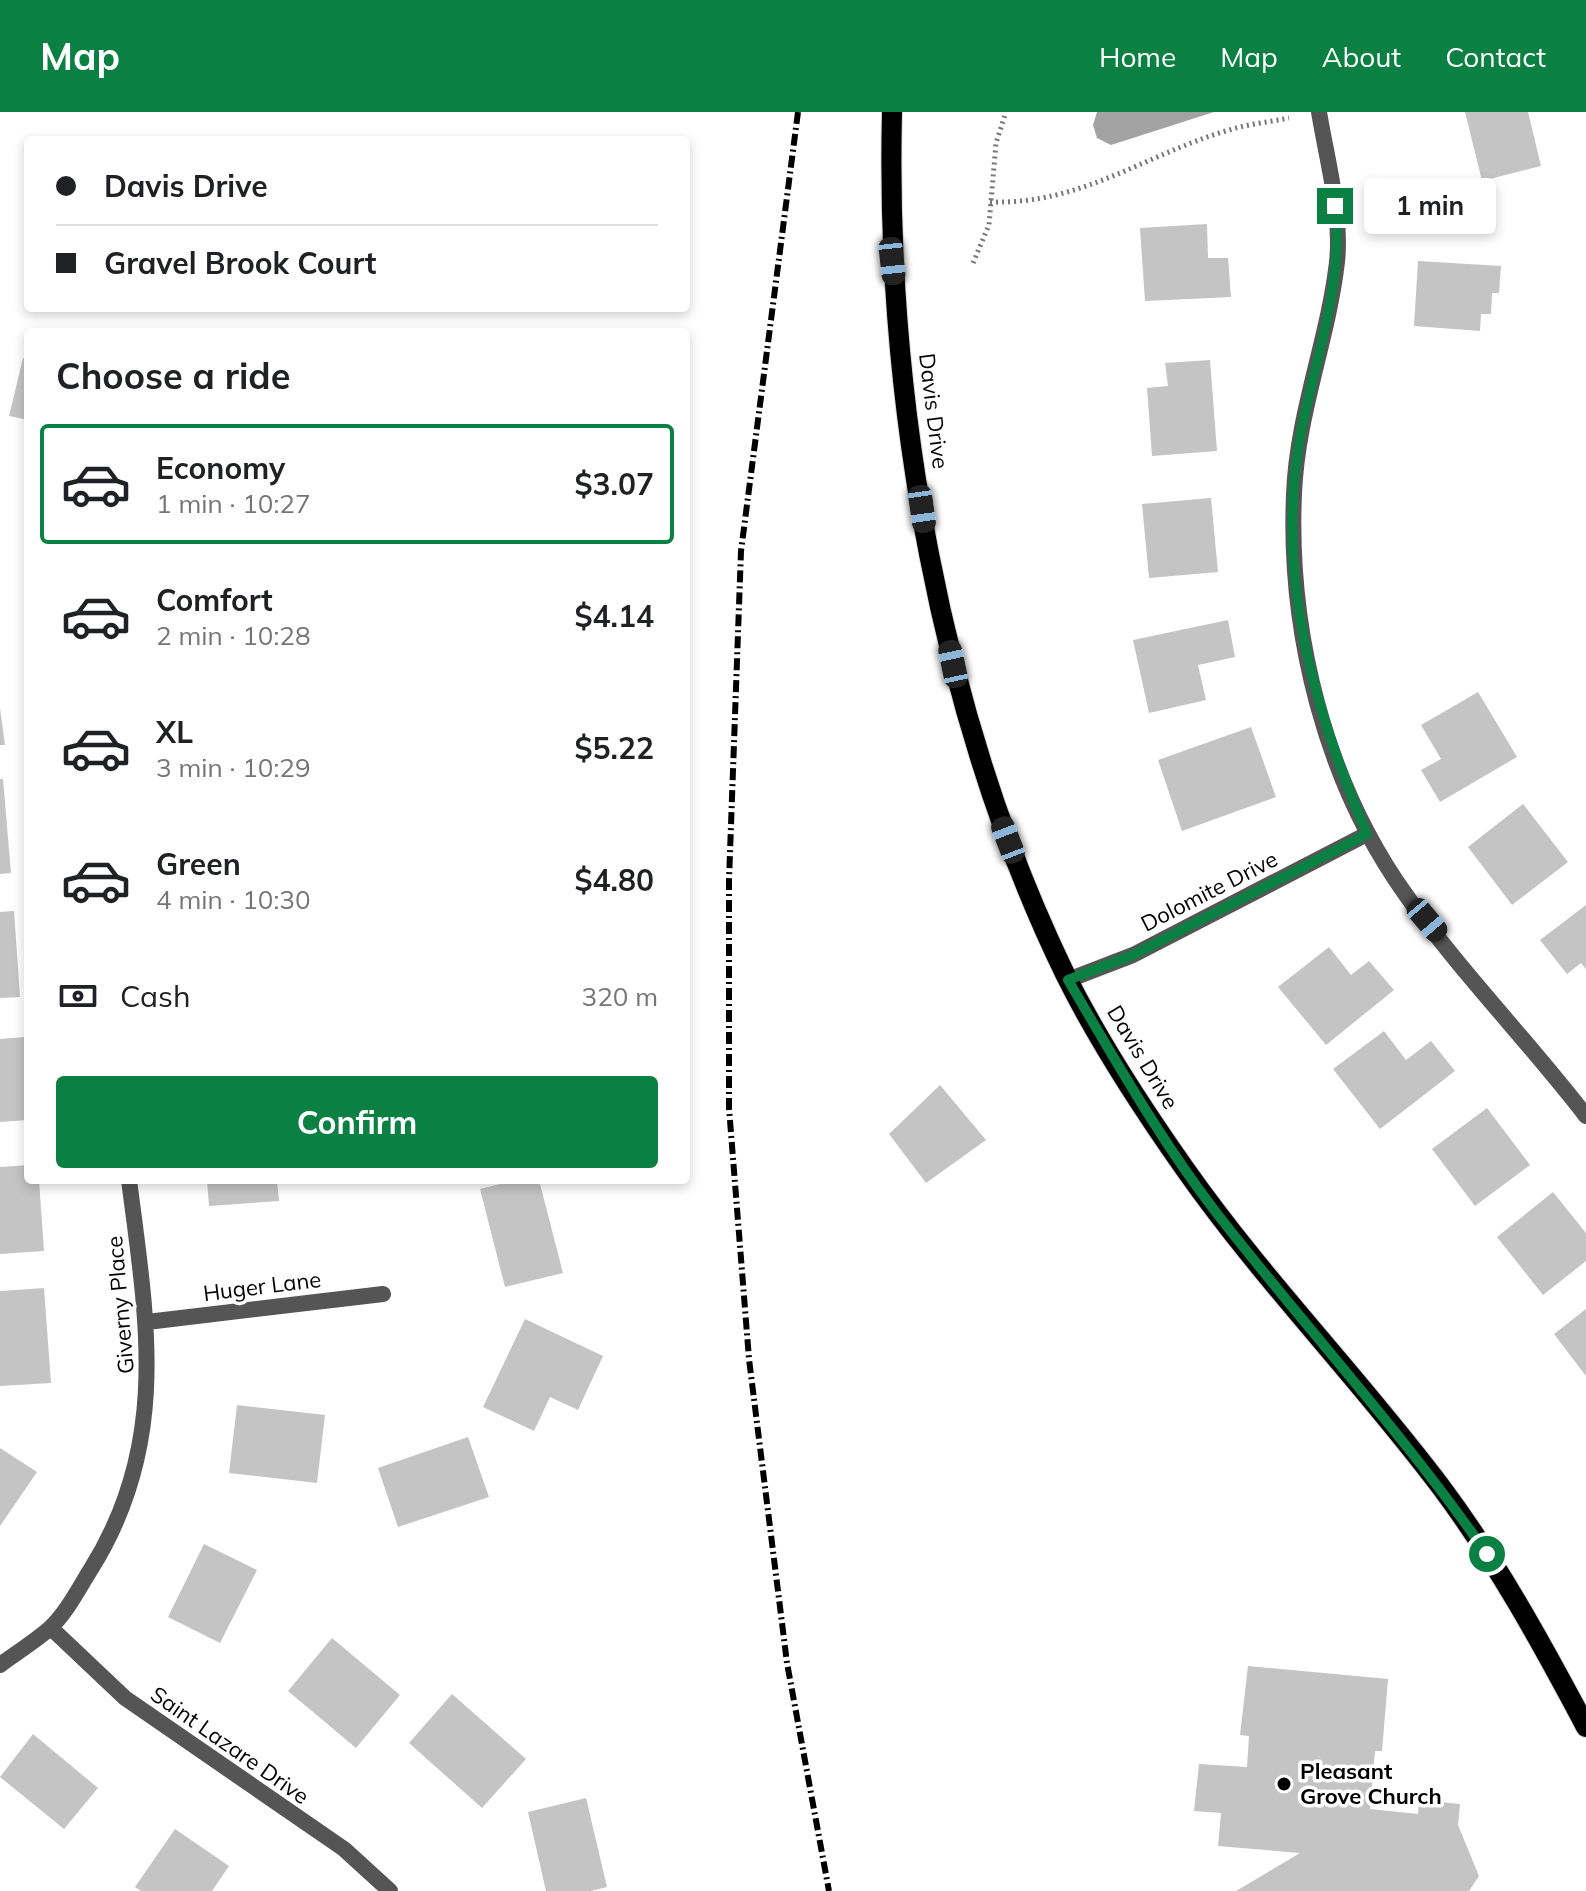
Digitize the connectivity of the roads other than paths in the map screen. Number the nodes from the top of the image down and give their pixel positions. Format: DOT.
graph roads {
  1 [pos="892,112"];
  2 [pos="1319,112"];
  3 [pos="1367,834"];
  4 [pos="1068,980"];
  5 [pos="1580,1096"];
  6 [pos="1586,1116"];
  7 [pos="130,1184"];
  8 [pos="383,1294"];
  9 [pos="147,1322"];
  10 [pos="51,1628"];
  11 [pos="0,1665"];
  12 [pos="1586,1727"];
  13 [pos="390,1891"];
  1 -- 4 [label="main road, Davis Drive"];
  2 -- 3 [label="street"];
  3 -- 4 [label="street, Dolomite Drive"];
  3 -- 5 [label="street"];
  4 -- 12 [label="main road, Davis Drive"];
  5 -- 6 [label="street"];
  7 -- 9 [label="street, Giverny Place"];
  8 -- 9 [label="street, Huger Lane"];
  9 -- 10 [label="street, Giverny Place"];
  10 -- 11 [label="street, Giverny Place"];
  10 -- 13 [label="street, Saint Lazare Drive"];
}
